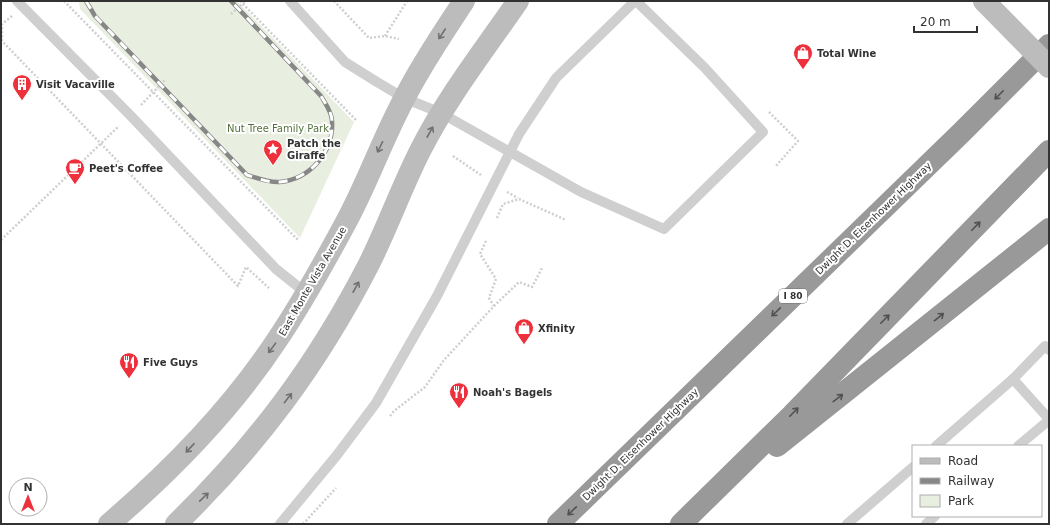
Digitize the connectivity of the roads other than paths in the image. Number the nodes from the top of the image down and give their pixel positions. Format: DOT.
graph roads {
  1 [pos="290,1"];
  2 [pos="464,1"];
  3 [pos="518,1"];
  4 [pos="636,1"];
  5 [pos="984,1"];
  6 [pos="20,4"];
  7 [pos="1049,42"];
  8 [pos="1049,45"];
  9 [pos="1049,67"];
  10 [pos="1027,68"];
  11 [pos="404,98"];
  12 [pos="441,113"];
  13 [pos="1049,151"];
  14 [pos="511,153"];
  15 [pos="1049,229"];
  16 [pos="306,293"];
  17 [pos="1049,350"];
  18 [pos="1013,379"];
  19 [pos="1049,419"];
  20 [pos="937,445"];
  21 [pos="1019,445"];
  22 [pos="912,468"];
  23 [pos="697,509"];
  24 [pos="934,517"];
  25 [pos="109,524"];
  26 [pos="176,524"];
  27 [pos="280,524"];
  28 [pos="558,524"];
  29 [pos="681,524"];
  30 [pos="847,524"];
  31 [pos="926,524"];
  1 -- 11 [label="lane"];
  2 -- 11 [label="main road, East Monte Vista Avenue, one-way"];
  3 -- 12 [label="main road"];
  4 -- 14 [label="lane"];
  4 -- 14 [label="lane"];
  5 -- 9 [label="main road, bridge"];
  6 -- 16 [label="lane"];
  7 -- 10 [label="highway"];
  8 -- 10 [label="highway, Dwight D. Eisenhower Highway / I 80"];
  10 -- 28 [label="highway, Dwight D. Eisenhower Highway / I 80, one-way"];
  11 -- 12 [label="lane"];
  11 -- 16 [label="main road, East Monte Vista Avenue, one-way"];
  12 -- 14 [label="lane"];
  26 -- 12 [label="main road, one-way"];
  23 -- 13 [label="highway, one-way"];
  14 -- 27 [label="lane"];
  23 -- 15 [label="highway, one-way"];
  16 -- 25 [label="main road, East Monte Vista Avenue, one-way"];
  17 -- 18 [label="lane"];
  18 -- 19 [label="lane"];
  18 -- 20 [label="lane"];
  19 -- 21 [label="lane"];
  22 -- 30 [label="lane"];
  23 -- 29 [label="highway"];
  24 -- 31 [label="lane"];
}
